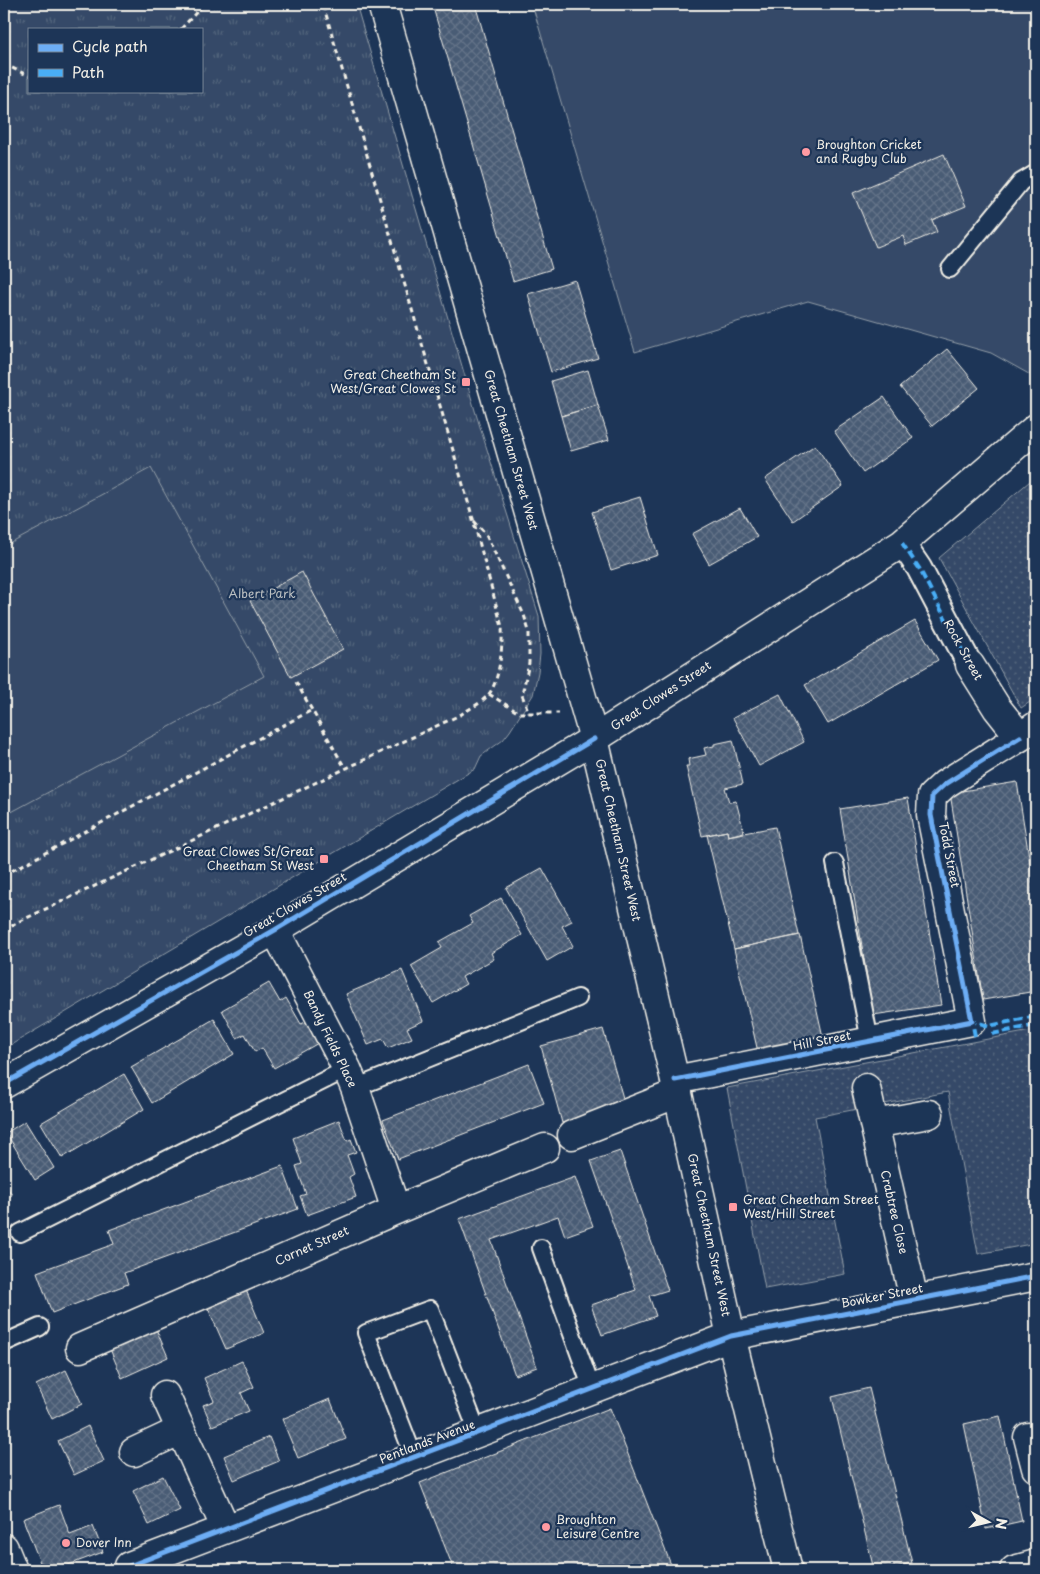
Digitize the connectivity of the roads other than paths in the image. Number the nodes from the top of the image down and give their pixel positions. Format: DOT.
graph roads {
  1 [pos="382,4"];
  2 [pos="1036,173"];
  3 [pos="950,269"];
  4 [pos="1036,428"];
  5 [pos="902,543"];
  6 [pos="970,665"];
  7 [pos="1028,731"];
  8 [pos="594,739"];
  9 [pos="835,863"];
  10 [pos="275,930"];
  11 [pos="578,998"];
  12 [pos="972,1021"];
  13 [pos="870,1042"];
  14 [pos="351,1079"];
  15 [pos="4,1084"];
  16 [pos="676,1086"];
  17 [pos="866,1088"];
  18 [pos="929,1114"];
  19 [pos="874,1124"];
  20 [pos="572,1135"];
  21 [pos="545,1148"];
  22 [pos="396,1210"];
  23 [pos="20,1233"];
  24 [pos="541,1248"];
  25 [pos="1036,1276"];
  26 [pos="914,1300"];
  27 [pos="40,1328"];
  28 [pos="732,1336"];
  29 [pos="4,1343"];
  30 [pos="80,1348"];
  31 [pos="592,1389"];
  32 [pos="165,1395"];
  33 [pos="181,1430"];
  34 [pos="478,1433"];
  35 [pos="134,1452"];
  36 [pos="414,1457"];
  37 [pos="226,1529"];
  38 [pos="4,1548"];
  39 [pos="122,1568"];
  40 [pos="13,1570"];
  41 [pos="788,1570"];
  1 -- 8 [label="main road, Great Cheetham Street West"];
  2 -- 3 [label="lane"];
  4 -- 5 [label="main road, Great Clowes Street"];
  5 -- 6 [label="street, Rock Street"];
  5 -- 8 [label="main road, Great Clowes Street"];
  6 -- 7 [label="main road, Rock Street"];
  7 -- 12 [label="main road, Todd Street"];
  8 -- 10 [label="main road, Great Clowes Street"];
  8 -- 16 [label="main road, Great Cheetham Street West"];
  9 -- 13 [label="lane"];
  10 -- 14 [label="main road, Bandy Fields Place"];
  10 -- 15 [label="main road, Great Clowes Street"];
  11 -- 14 [label="lane"];
  12 -- 13 [label="main road, Hill Street"];
  13 -- 16 [label="main road, Hill Street"];
  14 -- 22 [label="main road, Bandy Fields Place"];
  14 -- 23 [label="lane"];
  16 -- 20 [label="main road"];
  16 -- 28 [label="main road, Great Cheetham Street West"];
  17 -- 19 [label="main road, Crabtree Close"];
  18 -- 19 [label="main road"];
  19 -- 26 [label="main road, Crabtree Close"];
  21 -- 22 [label="main road, Cornet Street"];
  22 -- 30 [label="main road, Cornet Street"];
  24 -- 31 [label="lane"];
  25 -- 26 [label="main road, Bowker Street"];
  26 -- 28 [label="main road, Bowker Street"];
  27 -- 29 [label="lane"];
  28 -- 31 [label="main road, Pentlands Avenue"];
  28 -- 41 [label="main road, Great Cheetham Street West"];
  31 -- 34 [label="main road, Pentlands Avenue"];
  32 -- 33 [label="main road"];
  33 -- 35 [label="main road"];
  33 -- 37 [label="main road"];
  34 -- 36 [label="main road, Pentlands Avenue"];
  34 -- 36 [label="lane"];
  36 -- 37 [label="main road, Pentlands Avenue"];
  37 -- 39 [label="main road, Pentlands Avenue"];
  38 -- 40 [label="main road"];
}
